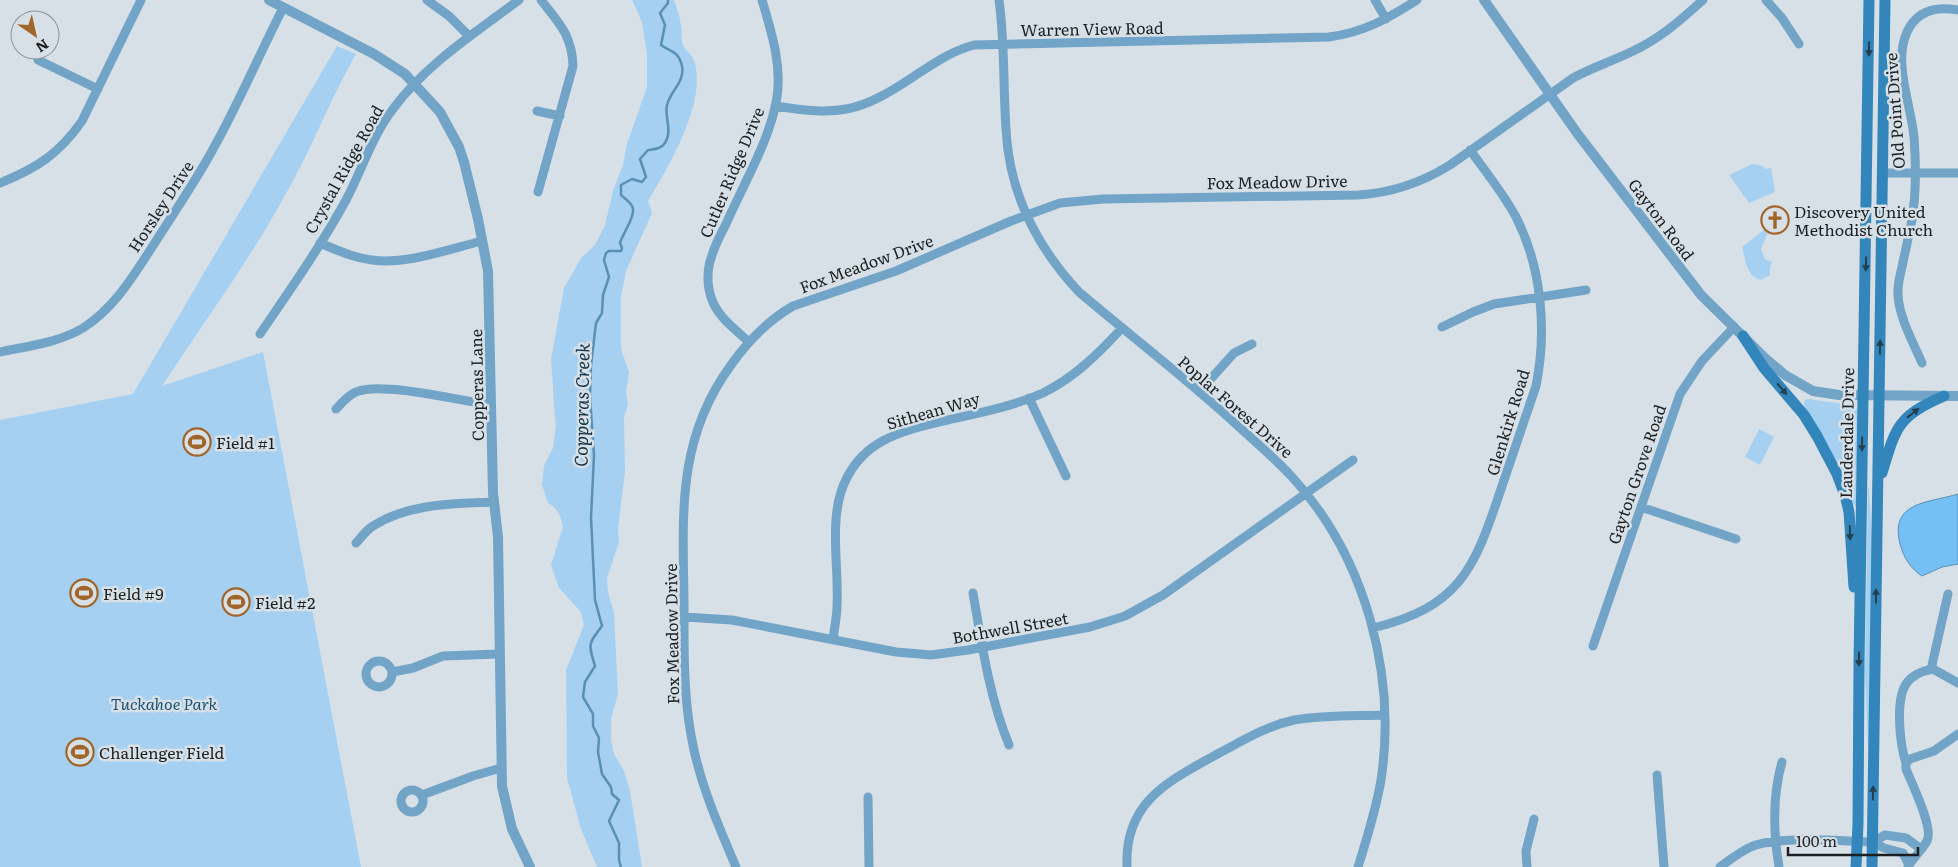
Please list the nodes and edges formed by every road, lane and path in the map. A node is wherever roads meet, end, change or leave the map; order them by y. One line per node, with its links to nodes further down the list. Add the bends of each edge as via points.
1 (141, 0): 23 (street)
2 (269, 0): 15 (street, Copperas Lane)
3 (427, 0): 18 (street)
4 (519, 0): 18 (street, Crystal Ridge Road)
5 (542, 0): 27 (street, via 564,30 573,50 573,66)
6 (762, 0): 25 (street, Cutler Ridge Drive, via 775,49 778,87)
7 (999, 0): 19 (street, Poplar Forest Drive)
8 (1375, 0): 17 (street)
9 (1418, 0): 17 (street, Warren View Road)
10 (1484, 0): 24 (street, Gayton Road)
11 (1703, 0): 24 (street, Fox Meadow Drive, via 1655,39 1588,70)
12 (1766, 0): 20 (street)
13 (1869, 0): 49 (main road, Lauderdale Drive, one-way to 49)
14 (1884, 0): 29 (main road, Lauderdale Drive)
15 (283, 8): 22 (street, Copperas Lane, via 374,54); 46 (street, Horsley Drive, via 214,149 123,291 95,319 72,334 52,342)
16 (1958, 10): 31 (street, Old Point Drive, via 1936,9 1921,14 1904,42 1902,64 1914,138)
17 (1386, 19): 19 (street, Warren View Road, via 1353,33 1316,39)
18 (469, 36): 22 (street, Crystal Ridge Road)
19 (1003, 44): 25 (street, Warren View Road, via 974,46 949,54 886,96 852,109 820,112); 34 (street, Poplar Forest Drive, via 1008,155)
20 (1799, 44)
21 (38, 60): 23 (street)
22 (414, 84): 35 (street, Copperas Lane, via 440,112 459,148); 36 (street, Crystal Ridge Road, via 387,116 348,197)
23 (98, 89): 32 (street, via 82,121 59,150 30,170)
24 (1549, 94): 28 (street, Fox Meadow Drive); 40 (street, Gayton Road, via 1701,295)
25 (775, 106): 44 (street, Cutler Ridge Drive, via 766,136 708,268 708,285 717,310)
26 (536, 111): 27 (street)
27 (560, 116): 33 (street)
28 (1470, 150): 34 (street, Fox Meadow Drive, via 1418,182 1371,194 1090,200 1060,203); 38 (street, Glenkirk Road, via 1508,203 1523,233 1534,266)
29 (1882, 173): 31 (street); 50 (main road, Lauderdale Drive, one-way to 29)
30 (1958, 173): 31 (street)
31 (1914, 174): 47 (street, Old Point Drive, via 1913,208 1898,295)
32 (0, 182)
33 (538, 192)
34 (1026, 215): 41 (street, Poplar Forest Drive, via 1036,237 1059,270 1079,292); 44 (street, Fox Meadow Drive, via 896,271 793,306)
35 (482, 241): 36 (street, via 406,259 380,261 359,258); 54 (street, Copperas Lane, via 488,281)
36 (320, 243): 42 (street, Crystal Ridge Road)
37 (1586, 290): 38 (street)
38 (1539, 297): 39 (street, via 1494,304); 67 (street, Glenkirk Road, via 1542,344 1536,386 1478,554 1463,577 1439,601 1412,616)
39 (1442, 327)
40 (1734, 327): 43 (street, Gayton Road); 61 (street, Gayton Grove Road, via 1702,361 1680,394)
41 (1122, 328): 48 (street, Poplar Forest Drive); 53 (street, Sithean Way, via 1076,373)
42 (260, 334)
43 (1743, 336): 49 (street, Gayton Road, via 1771,363 1803,386 1830,395); 68 (main road, one-way to 68, via 1811,427 1842,486 1850,518)
44 (749, 342): 66 (street, Fox Meadow Drive, via 710,396 690,452 685,486)
45 (1252, 344): 48 (street, via 1234,353)
46 (0, 352)
47 (1922, 363)
48 (1199, 392): 59 (street, Poplar Forest Drive, via 1262,446)
49 (1863, 396): 50 (street, Gayton Road); 68 (main road, Lauderdale Drive, one-way to 68)
50 (1880, 396): 51 (street, Gayton Road); 58 (main road, Lauderdale Drive)
51 (1944, 396): 52 (street, Gayton Road); 58 (main road, one-way to 51, via 1890,443 1902,422 1920,407)
52 (1958, 396)
53 (1029, 398): 57 (street); 69 (street, Sithean Way, via 905,430 869,450 854,466 838,504 837,607)
54 (491, 405): 55 (street, via 374,388 355,392); 60 (street, Copperas Lane)
55 (336, 409)
56 (1353, 460): 59 (street, Bothwell Street)
57 (1066, 476)
58 (1878, 486): 88 (main road, Lauderdale Drive, one-way to 58)
59 (1306, 493): 67 (street, Poplar Forest Drive, via 1347,560); 71 (street, Bothwell Street, via 1138,610 1090,628)
60 (494, 502): 63 (street, via 412,510 371,527); 72 (street, Copperas Lane, via 498,537)
61 (1640, 507): 62 (street); 70 (street, Gayton Grove Road)
62 (1736, 539)
63 (356, 543)
64 (972, 593): 71 (street)
65 (1948, 594): 73 (street)
66 (684, 617): 69 (street, Bothwell Street, via 732,620); 92 (street, Fox Meadow Drive, via 684,676 692,740 703,785)
67 (1373, 628): 76 (street, Poplar Forest Drive, via 1383,683)
68 (1859, 632): 87 (main road, Lauderdale Drive, one-way to 87)
69 (832, 640): 71 (street, Bothwell Street, via 908,654 943,654)
70 (1593, 646)
71 (982, 648): 78 (street, via 992,698)
72 (500, 654): 74 (street, via 443,656); 81 (street, Copperas Lane)
73 (1932, 669): 75 (street); 80 (street, via 1912,677 1903,690 1901,744)
74 (392, 672)
75 (1958, 682)
76 (1384, 715): 94 (street, via 1312,717 1280,724 1254,734 1174,778 1150,797 1136,820 1130,837); 95 (street, Poplar Forest Drive, via 1381,780)
77 (1958, 734): 80 (street, via 1934,751)
78 (1009, 745)
79 (1782, 762): 86 (street, via 1774,805)
80 (1906, 763): 89 (street, via 1928,830 1927,841)
81 (501, 768): 83 (street); 91 (street, Copperas Lane, via 512,829)
82 (1658, 775): 97 (street)
83 (422, 795)
84 (868, 797): 93 (street)
85 (1534, 819): 96 (street, via 1527,844)
86 (1776, 842): 87 (street); 98 (street, via 1748,848); 99 (street)
87 (1857, 842): 88 (street); 100 (main road, Lauderdale Drive)
88 (1873, 842): 89 (street, via 1884,835 1906,838); 90 (street, via 1902,853); 101 (main road, Lauderdale Drive)
89 (1921, 849): 90 (street)
90 (1909, 866)
91 (530, 867)
92 (736, 867)
93 (869, 867)
94 (1127, 867)
95 (1358, 867)
96 (1526, 867)
97 (1664, 867)
98 (1720, 867)
99 (1779, 867)
100 (1856, 867)
101 (1872, 867)

